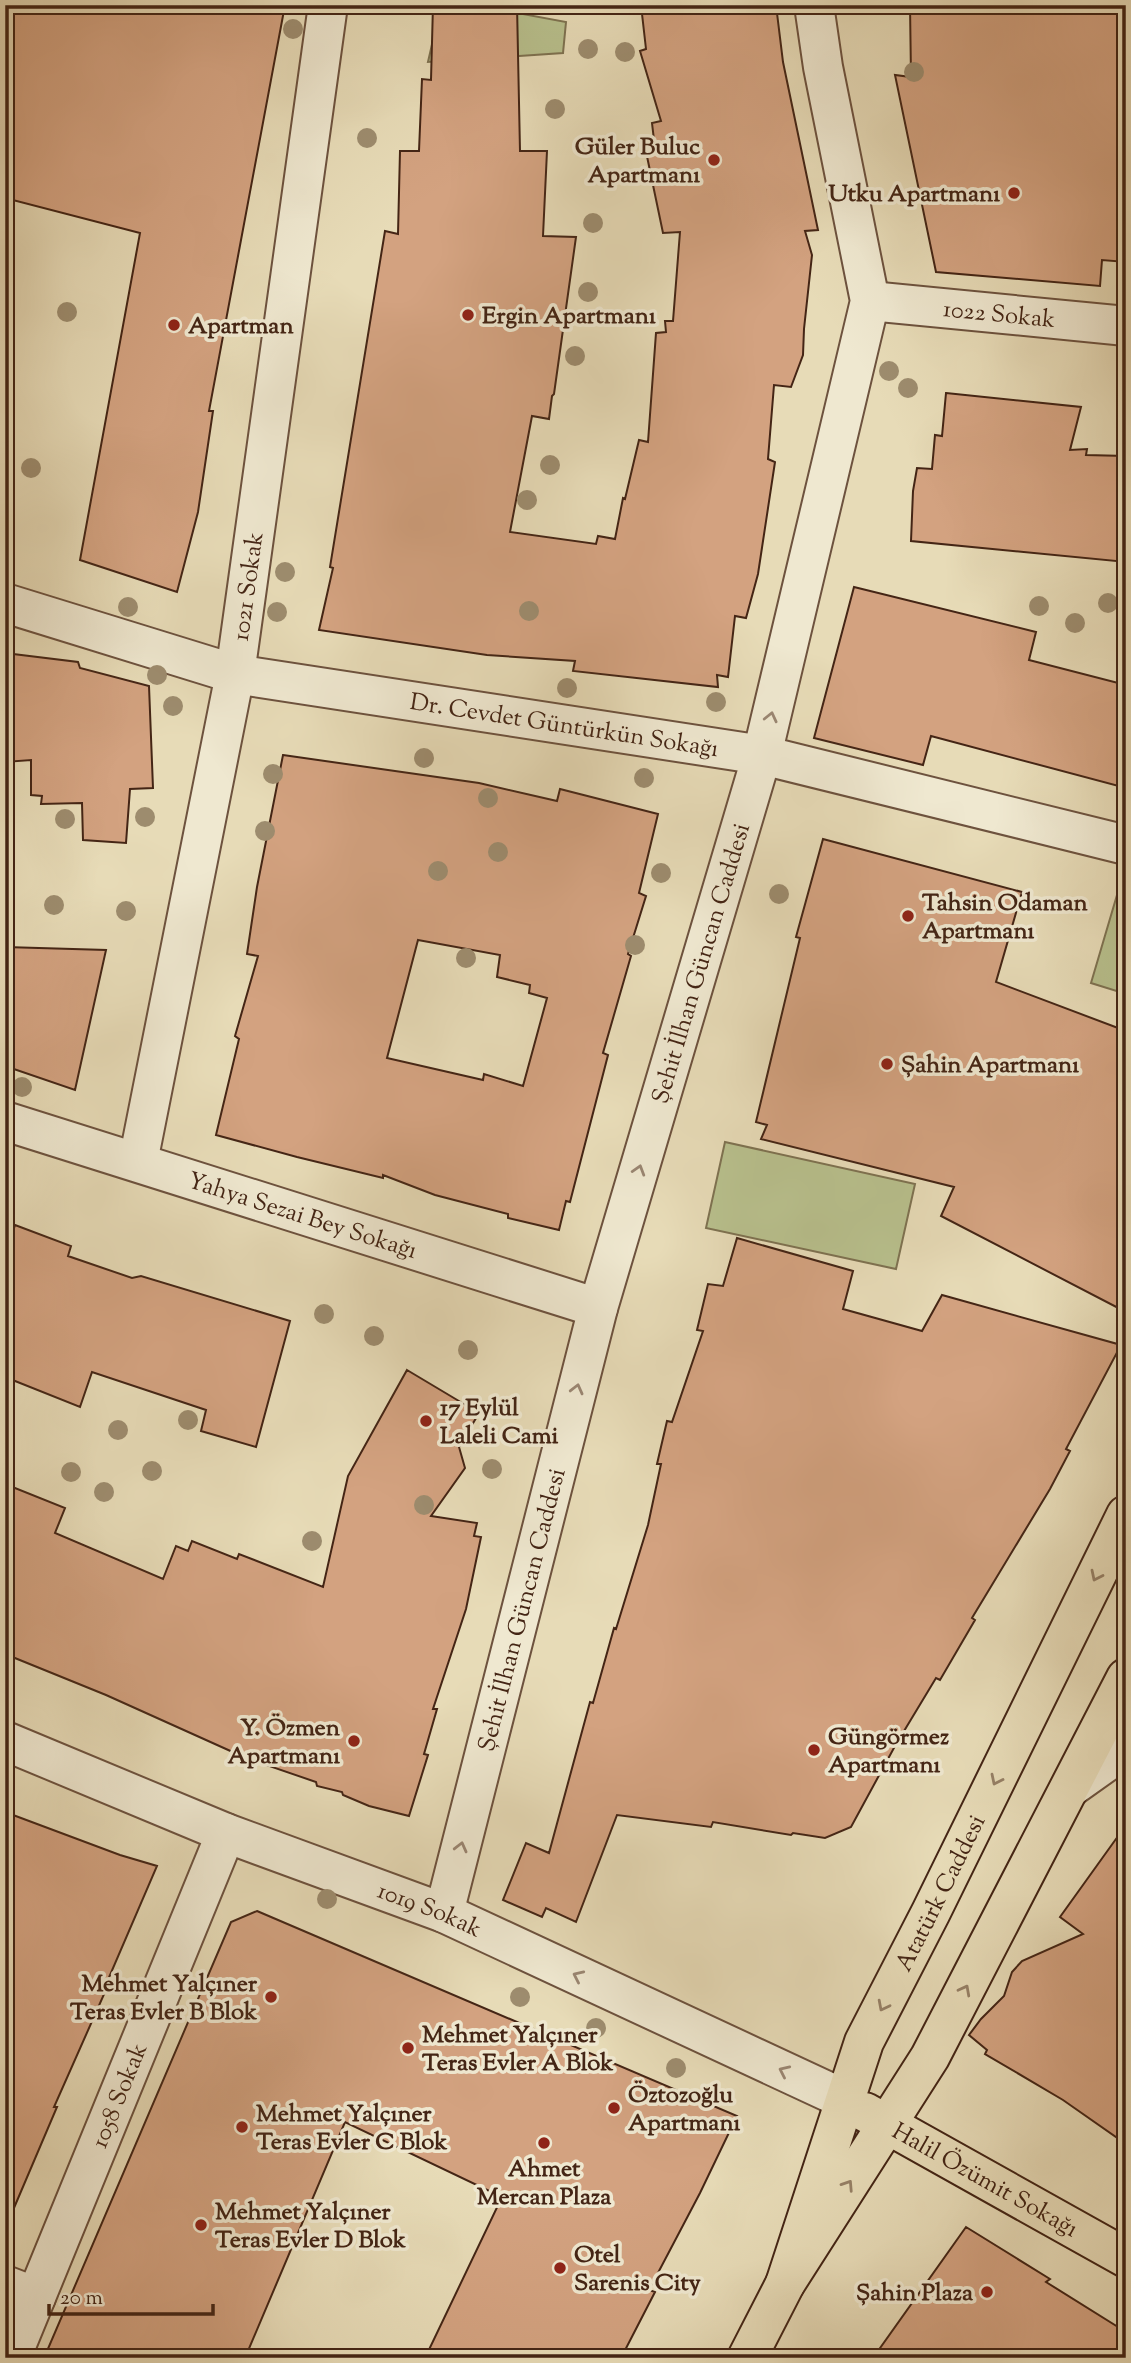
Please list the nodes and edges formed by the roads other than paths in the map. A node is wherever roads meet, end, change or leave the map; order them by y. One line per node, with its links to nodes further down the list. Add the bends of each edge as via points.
1 (328, 5): 6 (street, 1021 Sokak)
2 (814, 5): 3 (street, Şehit İlhan Güncan Caddesi)
3 (870, 301): 4 (street, 1022 Sokak); 7 (street, Şehit İlhan Güncan Caddesi, one-way to 3)
4 (1126, 326)
5 (5, 603): 6 (street, Dr. Cevdet Güntürkün Sokağı)
6 (235, 674): 7 (street, Dr. Cevdet Güntürkün Sokağı); 10 (street, 1021 Sokak)
7 (762, 755): 8 (street, Dr. Cevdet Güntürkün Sokağı); 11 (street, Şehit İlhan Güncan Caddesi, one-way to 7)
8 (1126, 845)
9 (5, 1121): 10 (street, Yahya Sezai Bey Sokağı)
10 (138, 1162): 11 (street, Yahya Sezai Bey Sokağı)
11 (598, 1308): 18 (street, Şehit İlhan Güncan Caddesi, one-way to 11)
12 (1126, 1515): 19 (main road, Atatürk Caddesi, one-way to 19, via 864,2042)
13 (1126, 1678): 16 (main road, Atatürk Caddesi)
14 (5, 1741): 17 (street, 1019 Sokak)
15 (1126, 1748): 16 (street)
16 (1071, 1787): 20 (main road, Atatürk Caddesi, one-way to 16, via 930,2057)
17 (226, 1833): 18 (street, 1019 Sokak); 23 (street, 1058 Sokak)
18 (444, 1913): 19 (street, 1019 Sokak, one-way to 18)
19 (846, 2100): 20 (main road, Halil Özümit Sokağı); 22 (main road, Atatürk Caddesi)
20 (887, 2124): 21 (main road, Halil Özümit Sokağı); 22 (main road, Atatürk Caddesi, one-way to 20)
21 (1126, 2258)
22 (785, 2284): 25 (main road, Atatürk Caddesi)
23 (20, 2291): 24 (street, 1058 Sokak)
24 (11, 2358)
25 (747, 2358)

